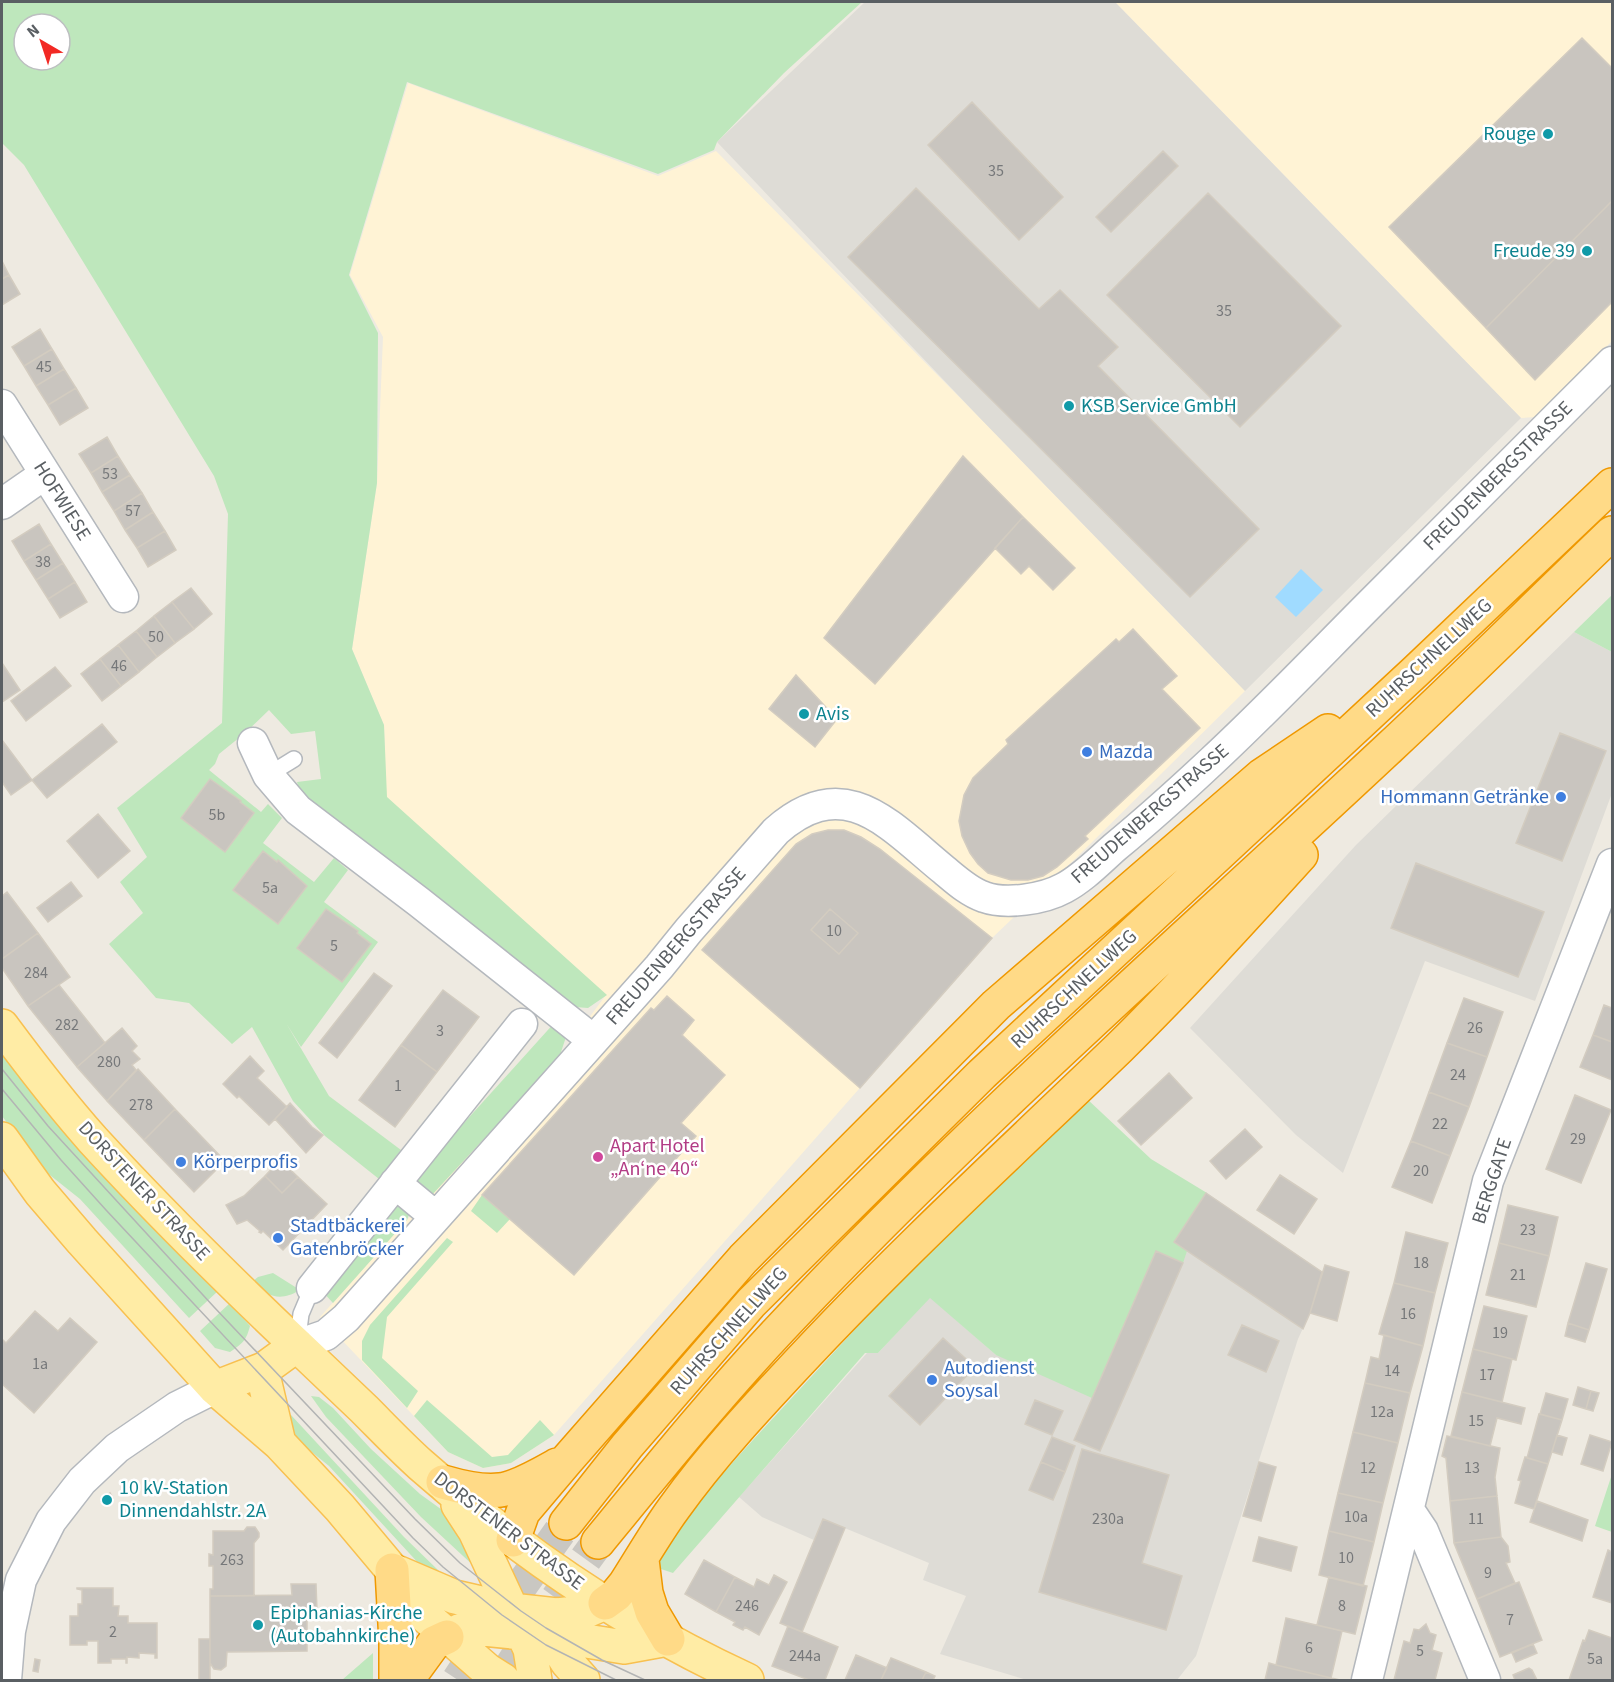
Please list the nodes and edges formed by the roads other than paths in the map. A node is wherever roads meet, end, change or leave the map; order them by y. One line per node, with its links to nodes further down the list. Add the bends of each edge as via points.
1 (1612, 362): 16 (street, FREUDENBERGSTRASSE, via 1248,727 1169,802 1063,889 1032,899 985,897 966,888 880,818 860,807 819,804 790,818 776,831)
2 (2, 405): 3 (street, HOFWIESE)
3 (45, 474): 5 (street); 7 (street, HOFWIESE)
4 (1612, 485): 8 (highway, RUHRSCHNELLWEG)
5 (2, 504)
6 (1612, 533): 9 (highway, RUHRSCHNELLWEG)
7 (123, 597)
8 (1416, 671): 25 (highway, via 1261,776 996,1005 743,1259); 28 (highway, RUHRSCHNELLWEG, via 982,1074 751,1303)
9 (1468, 672): 30 (highway, RUHRSCHNELLWEG, via 918,1186 779,1330); 31 (highway, via 1138,1028 926,1231 825,1334 706,1466 672,1510)
10 (253, 743): 12 (street, FREUDENBERGSTRASSE)
11 (294, 759): 12 (lane)
12 (268, 775): 16 (street, FREUDENBERGSTRASSE, via 298,810)
13 (1612, 864): 27 (street, BERGGATE, via 1488,1181)
14 (522, 1024): 18 (street)
15 (2, 1026): 21 (main road, DORSTENER STRASSE, via 92,1138)
16 (593, 1040): 19 (street, FREUDENBERGSTRASSE)
17 (2, 1139): 23 (main road, via 47,1200)
18 (395, 1183): 19 (street); 20 (street)
19 (436, 1217): 21 (street, FREUDENBERGSTRASSE, via 346,1318 326,1335)
20 (312, 1288): 21 (lane, via 301,1314)
21 (297, 1346): 22 (main road); 26 (main road, DORSTENER STRASSE)
22 (264, 1369): 23 (main road); 24 (main road)
23 (215, 1388): 24 (main road); 37 (street, via 177,1407 117,1448 82,1481 51,1521 21,1580 10,1631)
24 (279, 1443): 32 (main road)
25 (567, 1460): 26 (highway, via 501,1490); 29 (highway, via 523,1512)
26 (443, 1482): 29 (main road, DORSTENER STRASSE); 34 (main road)
27 (1409, 1510): 44 (street, BERGGATE); 45 (street, via 1423,1531)
28 (566, 1523)
29 (513, 1540): 33 (main road, DORSTENER STRASSE); 34 (main road, via 511,1552 527,1598)
30 (598, 1542)
31 (642, 1560): 33 (highway, via 616,1595); 36 (highway, via 652,1612)
32 (392, 1570): 34 (main road); 35 (main road, via 423,1614); 38 (highway)
33 (605, 1603): 34 (main road, via 584,1612); 36 (main road, DORSTENER STRASSE)
34 (530, 1623): 35 (main road, via 473,1628); 36 (main road, via 624,1647); 41 (main road); 42 (main road)
35 (447, 1637): 39 (highway, via 435,1643); 40 (main road)
36 (668, 1639): 43 (main road, DORSTENER STRASSE)
37 (6, 1680)
38 (396, 1680)
39 (407, 1680)
40 (503, 1680)
41 (535, 1680)
42 (583, 1680)
43 (747, 1680)
44 (1367, 1680)
45 (1485, 1680)

